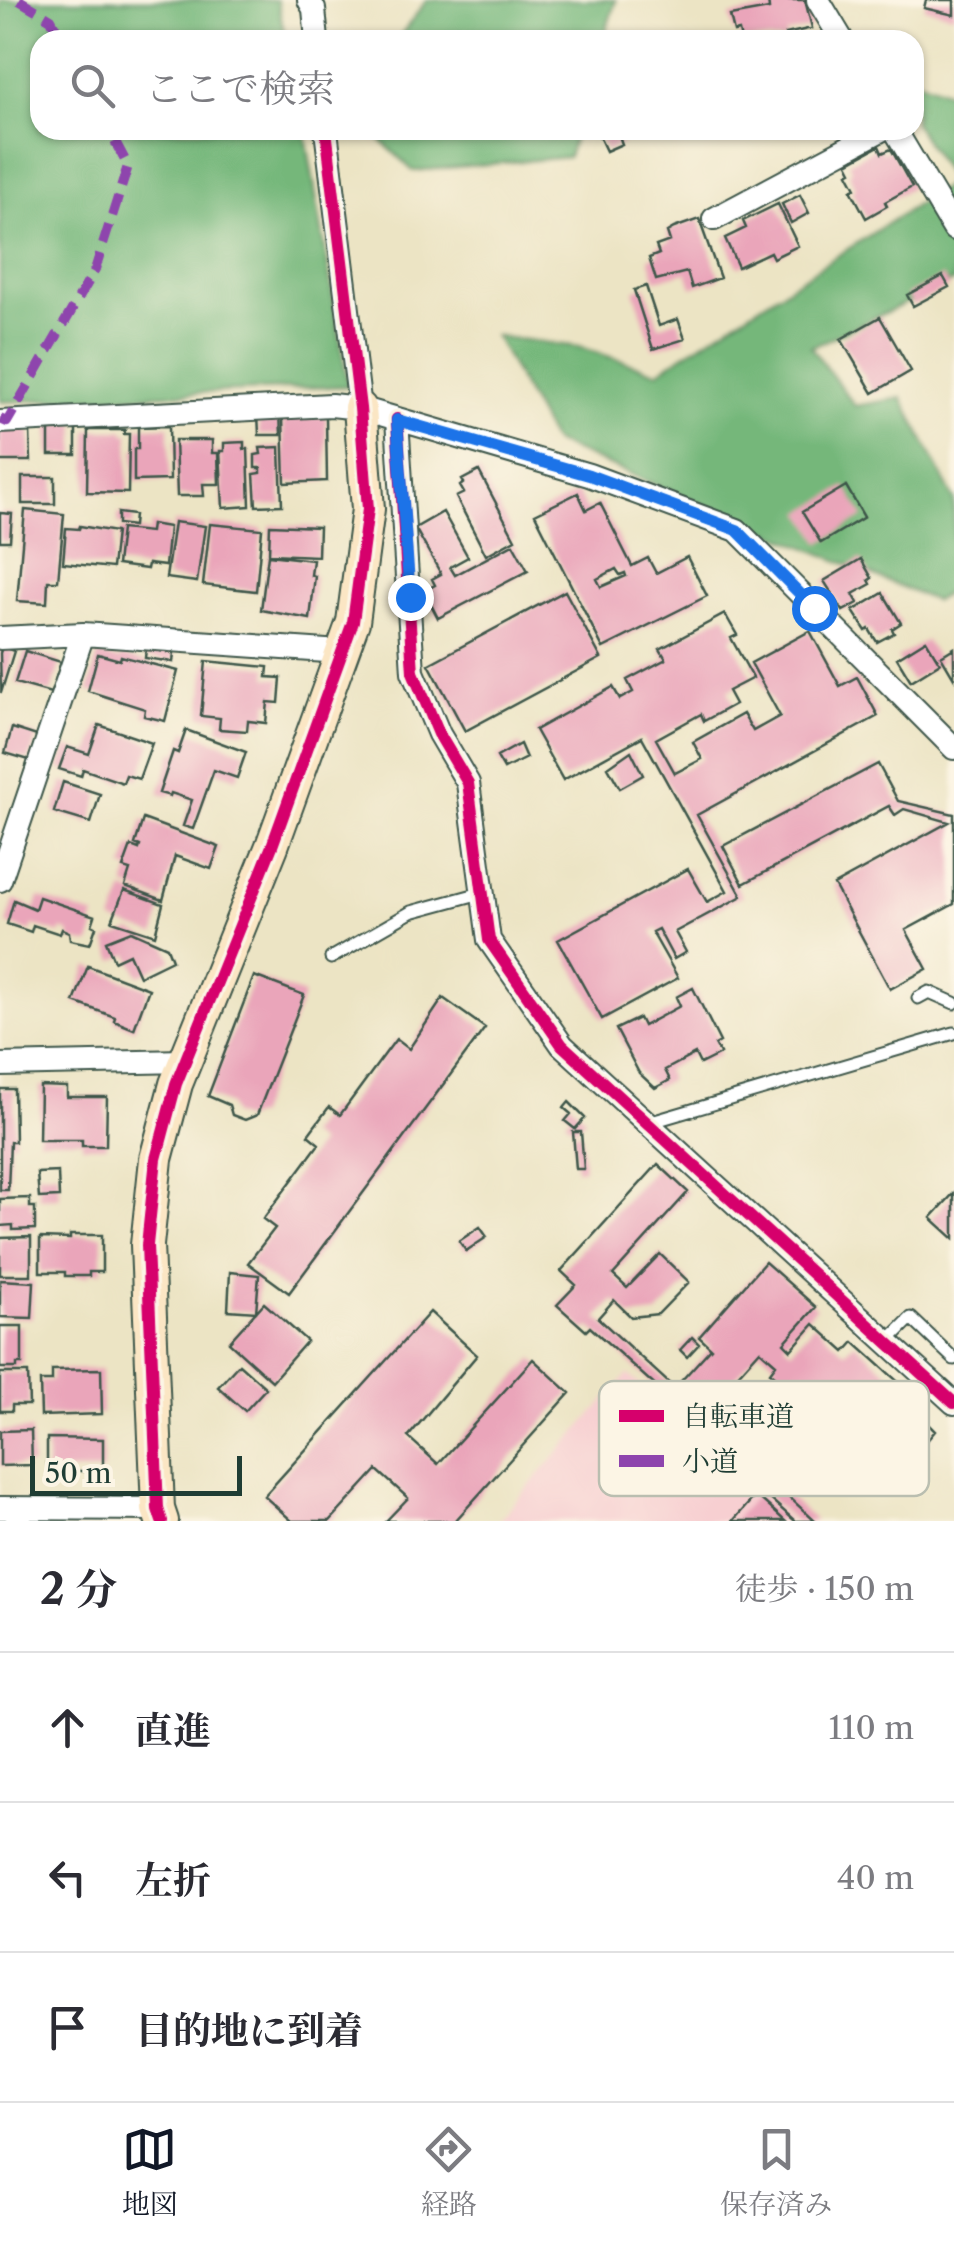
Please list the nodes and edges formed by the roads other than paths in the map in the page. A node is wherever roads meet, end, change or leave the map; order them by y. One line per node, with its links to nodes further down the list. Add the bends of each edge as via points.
1 (309, 0): 3 (street)
2 (818, 0): 4 (street)
3 (316, 30)
4 (836, 30)
5 (327, 140): 10 (street)
6 (861, 140): 8 (street)
7 (901, 140): 9 (street)
8 (714, 219)
9 (954, 229)
10 (360, 408): 11 (street); 12 (street); 15 (street, via 368,509 353,622)
11 (397, 420): 16 (street, via 589,475 737,530); 18 (street, via 413,672 468,783)
12 (0, 422)
13 (83, 634): 14 (street); 15 (street); 17 (street)
14 (0, 638)
15 (341, 652): 23 (street)
16 (954, 748)
17 (0, 880)
18 (481, 893): 19 (lane, via 411,912); 25 (street, via 489,940 562,1044)
19 (330, 958)
20 (918, 998): 21 (lane, via 929,992)
21 (954, 1003)
22 (954, 1032): 25 (lane)
23 (185, 1061): 24 (street); 30 (street, via 156,1159 147,1245)
24 (0, 1065)
25 (648, 1123): 26 (street)
26 (887, 1342): 27 (lane, via 911,1318); 28 (street)
27 (954, 1359)
28 (954, 1403)
29 (0, 1508): 30 (street)
30 (161, 1517)

